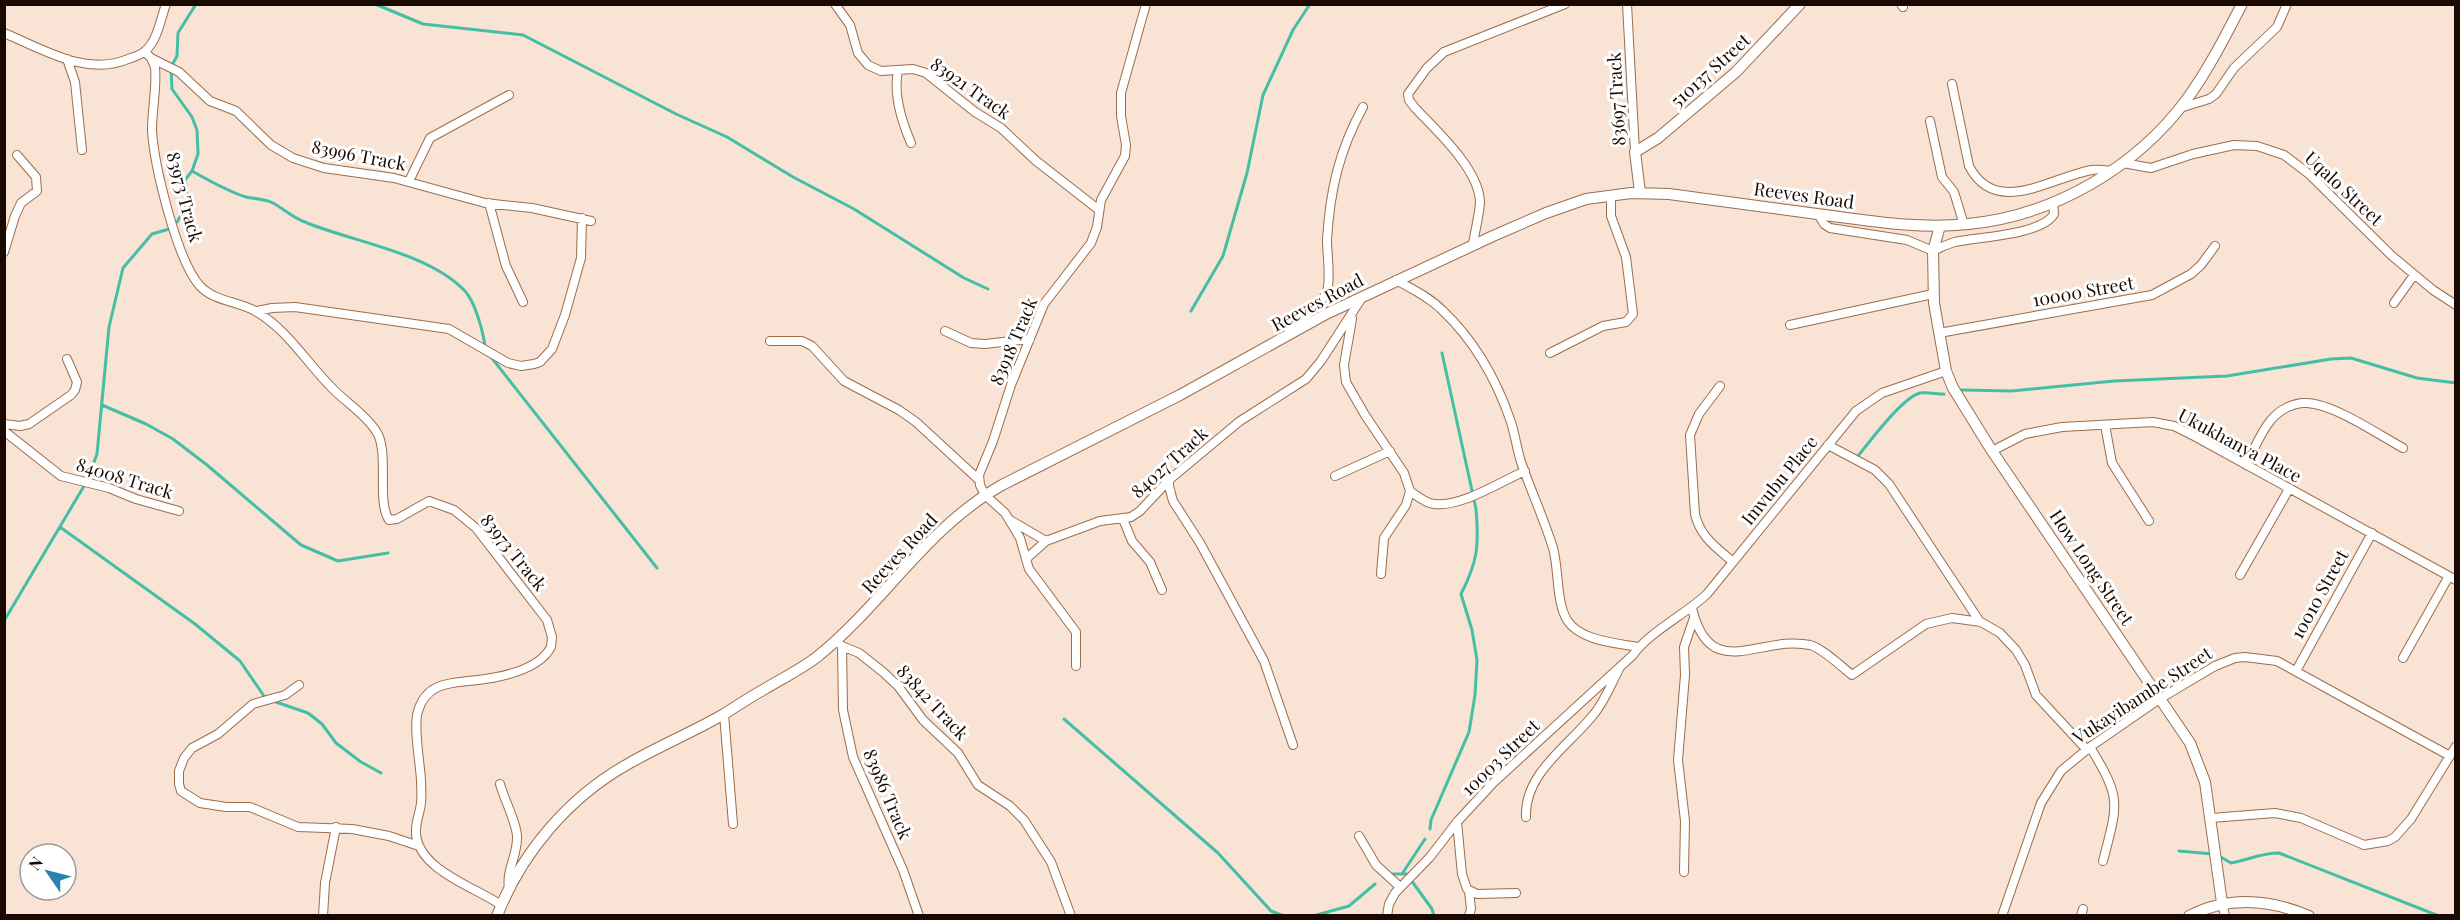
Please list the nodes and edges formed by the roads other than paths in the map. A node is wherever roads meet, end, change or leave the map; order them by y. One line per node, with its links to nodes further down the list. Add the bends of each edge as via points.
1 (166, 4): 10 (street)
2 (835, 4): 12 (street, 83921 Track, via 850,25 864,61 881,71)
3 (1146, 4): 29 (street, 83918 Track, via 1121,93 1126,152 1103,194)
4 (1565, 4): 33 (street, via 1444,52 1408,94 1415,108 1457,153 1476,185 1480,201)
5 (1627, 4): 20 (street, 83697 Track)
6 (1800, 4): 20 (street, 510137 Street, via 1736,72 1658,138)
7 (2242, 4): 16 (street, Reeves Road)
8 (2287, 4): 16 (street, via 2277,27 2235,68 2216,94)
9 (4, 33): 11 (street)
10 (148, 55): 11 (street, via 106,65); 24 (street, 83996 Track, via 179,72 210,100 236,111 286,155 324,168); 44 (street, 83973 Track, via 156,74 152,125 155,150 166,206 182,253 202,288)
11 (67, 59): 19 (street, via 75,82)
12 (898, 71): 18 (street, via 901,111); 29 (street, 83921 Track, via 913,69 927,74 1001,128)
13 (1952, 84): 23 (street, via 1969,166 1986,187 2008,192 2032,189 2090,170)
14 (508, 95): 24 (street, via 430,138)
15 (1363, 107): 49 (street, via 1334,175 1327,291)
16 (2180, 108): 22 (street, Reeves Road)
17 (1930, 121): 31 (street, via 1942,177 1954,192)
18 (911, 143)
19 (82, 150)
20 (1635, 152): 25 (street, 83697 Track)
21 (17, 155): 36 (street, via 36,177 37,191 21,203)
22 (2123, 163): 23 (street, Reeves Road); 37 (street, Uqalo Street, via 2151,168 2217,147 2266,148 2284,155 2308,174)
23 (2111, 171): 27 (street, Reeves Road)
24 (409, 182): 28 (street, 83996 Track)
25 (1640, 192): 26 (street, Reeves Road); 30 (street, Reeves Road)
26 (1611, 195): 33 (street, Reeves Road, via 1546,213); 52 (street, via 1611,216 1626,257 1632,318 1604,326)
27 (2053, 202): 31 (street, Reeves Road); 35 (street, via 2054,214 2044,224 2001,237 1952,243)
28 (489, 203): 41 (street, via 506,266); 44 (street, 83996 Track, via 586,220 581,258 565,315 552,349 540,362 521,366 508,363 449,329 295,307)
29 (1099, 210): 50 (street, 83918 Track, via 1092,243 1048,298)
30 (1818, 214): 32 (street, Reeves Road); 35 (street, via 1830,228 1906,240)
31 (1964, 225): 32 (street, Reeves Road)
32 (1941, 226): 35 (street, How Long Street)
33 (1473, 244): 38 (street, Reeves Road)
34 (2215, 246): 48 (street, 10000 Street, via 2191,274 2152,295)
35 (1933, 251): 39 (street, How Long Street)
36 (4, 252)
37 (2414, 275): 42 (street); 43 (street, Uqalo Street)
38 (1396, 280): 40 (street, Reeves Road); 64 (street, via 1443,310 1475,347 1496,385)
39 (1933, 294): 46 (street); 48 (street, How Long Street)
40 (1363, 295): 45 (street, 84027 Track); 49 (street, Reeves Road)
41 (523, 302)
42 (2394, 303)
43 (2456, 305)
44 (256, 311): 107 (street, 83973 Track, via 377,432 382,446 388,519 396,520 429,501 456,511 476,528 551,628 550,650 529,666 493,677 440,685 419,708 416,727 422,791 416,826)
45 (1354, 313): 61 (street, via 1344,373 1353,395); 67 (street, 84027 Track, via 1306,379 1240,421)
46 (1790, 325)
47 (945, 331): 50 (street, via 971,343)
48 (1939, 333): 54 (street, How Long Street)
49 (1285, 337): 70 (street, Reeves Road)
50 (1030, 339): 66 (street, 83918 Track)
51 (770, 341): 66 (street, via 812,346 844,381 916,422)
52 (1550, 353)
53 (67, 359): 56 (street, via 77,382 73,393 29,424)
54 (1946, 371): 59 (street, Imvubu Place, via 1867,402); 62 (street, How Long Street, via 1956,395)
55 (1720, 386): 78 (street, via 1699,414 1690,435 1695,514 1706,538)
56 (4, 424)
57 (2104, 425): 62 (street, Ukukhanya Place, via 2036,431); 63 (street, Ukukhanya Place, via 2167,424); 74 (street, via 2112,463)
58 (4, 431): 71 (street, 84008 Track, via 61,476)
59 (1828, 445): 78 (street, Imvubu Place); 85 (street, via 1875,470 1889,484)
60 (2403, 448): 63 (street, via 2333,411 2300,403 2270,420)
61 (1390, 451): 65 (street); 69 (street)
62 (1992, 451): 94 (street, How Long Street)
63 (2246, 465): 68 (street, Ukukhanya Place)
64 (1525, 471): 69 (street, via 1473,497 1441,504 1428,503); 88 (street, via 1556,559 1561,600 1568,620 1587,635)
65 (1335, 477)
66 (979, 480): 70 (street)
67 (1169, 480): 72 (street, 84027 Track, via 1140,511); 96 (street, via 1173,501 1264,661)
68 (2289, 489): 75 (street, Ukukhanya Place); 80 (street)
69 (1410, 491): 79 (street, via 1406,505 1384,538)
70 (985, 495): 73 (street); 87 (street, Reeves Road, via 940,532)
71 (179, 511)
72 (1123, 519): 76 (street, 84027 Track, via 1100,521); 82 (street)
73 (1010, 520): 76 (street); 77 (street, via 1023,543)
74 (2149, 521)
75 (2372, 533): 81 (street, Ukukhanya Place); 92 (street, 10010 Street)
76 (1046, 541): 77 (street, 84027 Track)
77 (1026, 559): 91 (street, via 1029,569 1076,632)
78 (1733, 562): 83 (street, Imvubu Place)
79 (1381, 574)
80 (2240, 575)
81 (2452, 578): 89 (street)
82 (1162, 590)
83 (1692, 608): 84 (street); 86 (street, Imvubu Place)
84 (1694, 618): 85 (street, via 1702,635 1723,651 1810,645 1852,675 1926,624 1952,618); 109 (street, via 1684,647 1678,760 1685,821)
85 (1981, 622): 98 (street, via 2000,633 2016,650 2036,695)
86 (1654, 636): 88 (street, 10003 Street)
87 (839, 644): 95 (street, Reeves Road); 118 (street, 83986 Track, via 843,710 852,756); 119 (street, 83842 Track, via 859,653 898,686 924,720 958,753 978,786 1024,820 1051,862)
88 (1638, 647): 90 (street, 10003 Street)
89 (2403, 658)
90 (1622, 664): 101 (street, via 1594,714 1536,780 1526,799); 103 (street, 10003 Street, via 1501,775)
91 (1076, 666)
92 (2296, 671): 94 (street, Vukayibambe Street, via 2277,661 2235,658); 99 (street, Vukayibambe Street)
93 (299, 685): 105 (street, via 253,704 218,734 192,748 181,765 179,784 187,796 200,803 250,807 298,827)
94 (2161, 698): 98 (street, Vukayibambe Street); 102 (street, How Long Street, via 2196,752)
95 (724, 714): 104 (street); 111 (street, Reeves Road, via 626,764 590,789 550,828)
96 (1293, 745)
97 (2456, 746): 99 (street)
98 (2089, 748): 108 (street, via 2111,784 2115,802); 123 (street, Vukayibambe Street, via 2061,771 2045,795)
99 (2450, 756): 102 (street, via 2411,819 2388,842 2364,846 2301,818 2275,813)
100 (500, 784): 111 (street, via 518,837 507,877)
101 (1526, 818)
102 (2211, 818): 114 (street, How Long Street)
103 (1457, 822): 110 (street, 10003 Street); 112 (street, via 1462,874)
104 (733, 824)
105 (336, 827): 107 (street, via 389,836); 117 (street, via 325,883)
106 (1359, 836): 110 (street, via 1376,866)
107 (418, 846): 116 (street, via 429,861)
108 (2103, 861)
109 (1683, 872)
110 (1401, 887): 115 (street, 10003 Street)
111 (509, 889): 116 (street, Reeves Road)
112 (1469, 891): 113 (street); 122 (street)
113 (1516, 893)
114 (2222, 903): 124 (street); 125 (street); 126 (street, via 2278,904)
115 (1389, 904): 120 (street, 10003 Street); 121 (street)
116 (499, 910)
117 (324, 915)
118 (919, 915)
119 (1071, 915)
120 (1387, 915)
121 (1396, 915)
122 (1469, 915)
123 (2002, 915)
124 (2189, 915)
125 (2225, 915)
126 (2309, 915)

